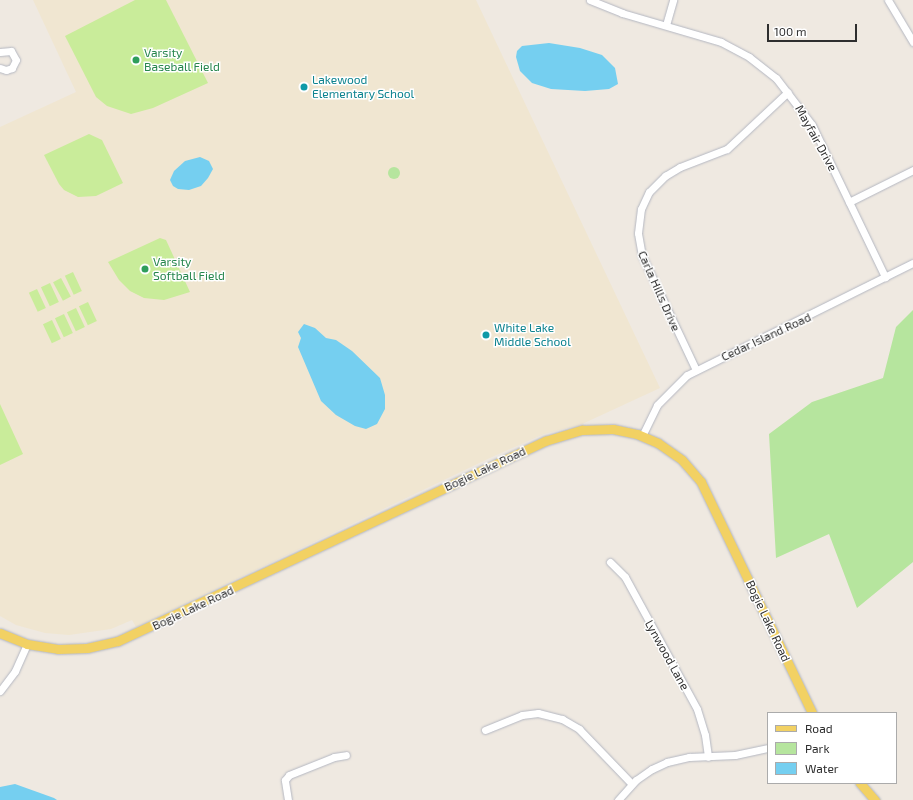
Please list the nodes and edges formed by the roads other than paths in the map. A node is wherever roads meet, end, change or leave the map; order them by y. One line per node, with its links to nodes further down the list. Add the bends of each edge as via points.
1 (590, 0): 4 (street, Mayfair Drive, via 622,13)
2 (673, 0): 4 (street)
3 (888, 0): 5 (street)
4 (666, 25): 8 (street, Mayfair Drive, via 703,35 735,49 768,71)
5 (913, 42)
6 (0, 52): 7 (street, via 12,51 16,60 12,68)
7 (0, 68)
8 (788, 92): 10 (street, Mayfair Drive, via 812,125); 13 (street, Carla Hills Drive, via 727,149 712,157 683,166 666,176 649,192 641,208 638,233 642,256)
9 (913, 170): 10 (street)
10 (849, 202): 12 (street, Mayfair Drive)
11 (913, 264): 12 (street, Cedar Island Road)
12 (885, 277): 13 (street, Cedar Island Road, via 802,321)
13 (696, 370): 14 (street, Cedar Island Road, via 680,380 661,399)
14 (642, 436): 17 (main road, Bogie Lake Road, via 619,430 596,429 571,432 545,441 118,642 75,649); 19 (main road, Bogie Lake Road, via 678,457 704,487)
15 (610, 562): 23 (street, Lynwood Lane, via 625,577 697,709)
16 (0, 633): 17 (main road, Bogie Lake Road)
17 (27, 644): 18 (street, via 15,671)
18 (0, 691)
19 (812, 712)
20 (485, 730): 24 (street, via 522,715 538,713 562,719 579,729)
21 (767, 748): 23 (street)
22 (346, 755): 26 (street, via 289,774 285,780)
23 (708, 757): 24 (street, via 689,757 668,762 652,768)
24 (632, 784): 27 (street)
25 (861, 784): 28 (main road)
26 (288, 800)
27 (618, 800)
28 (875, 800)

